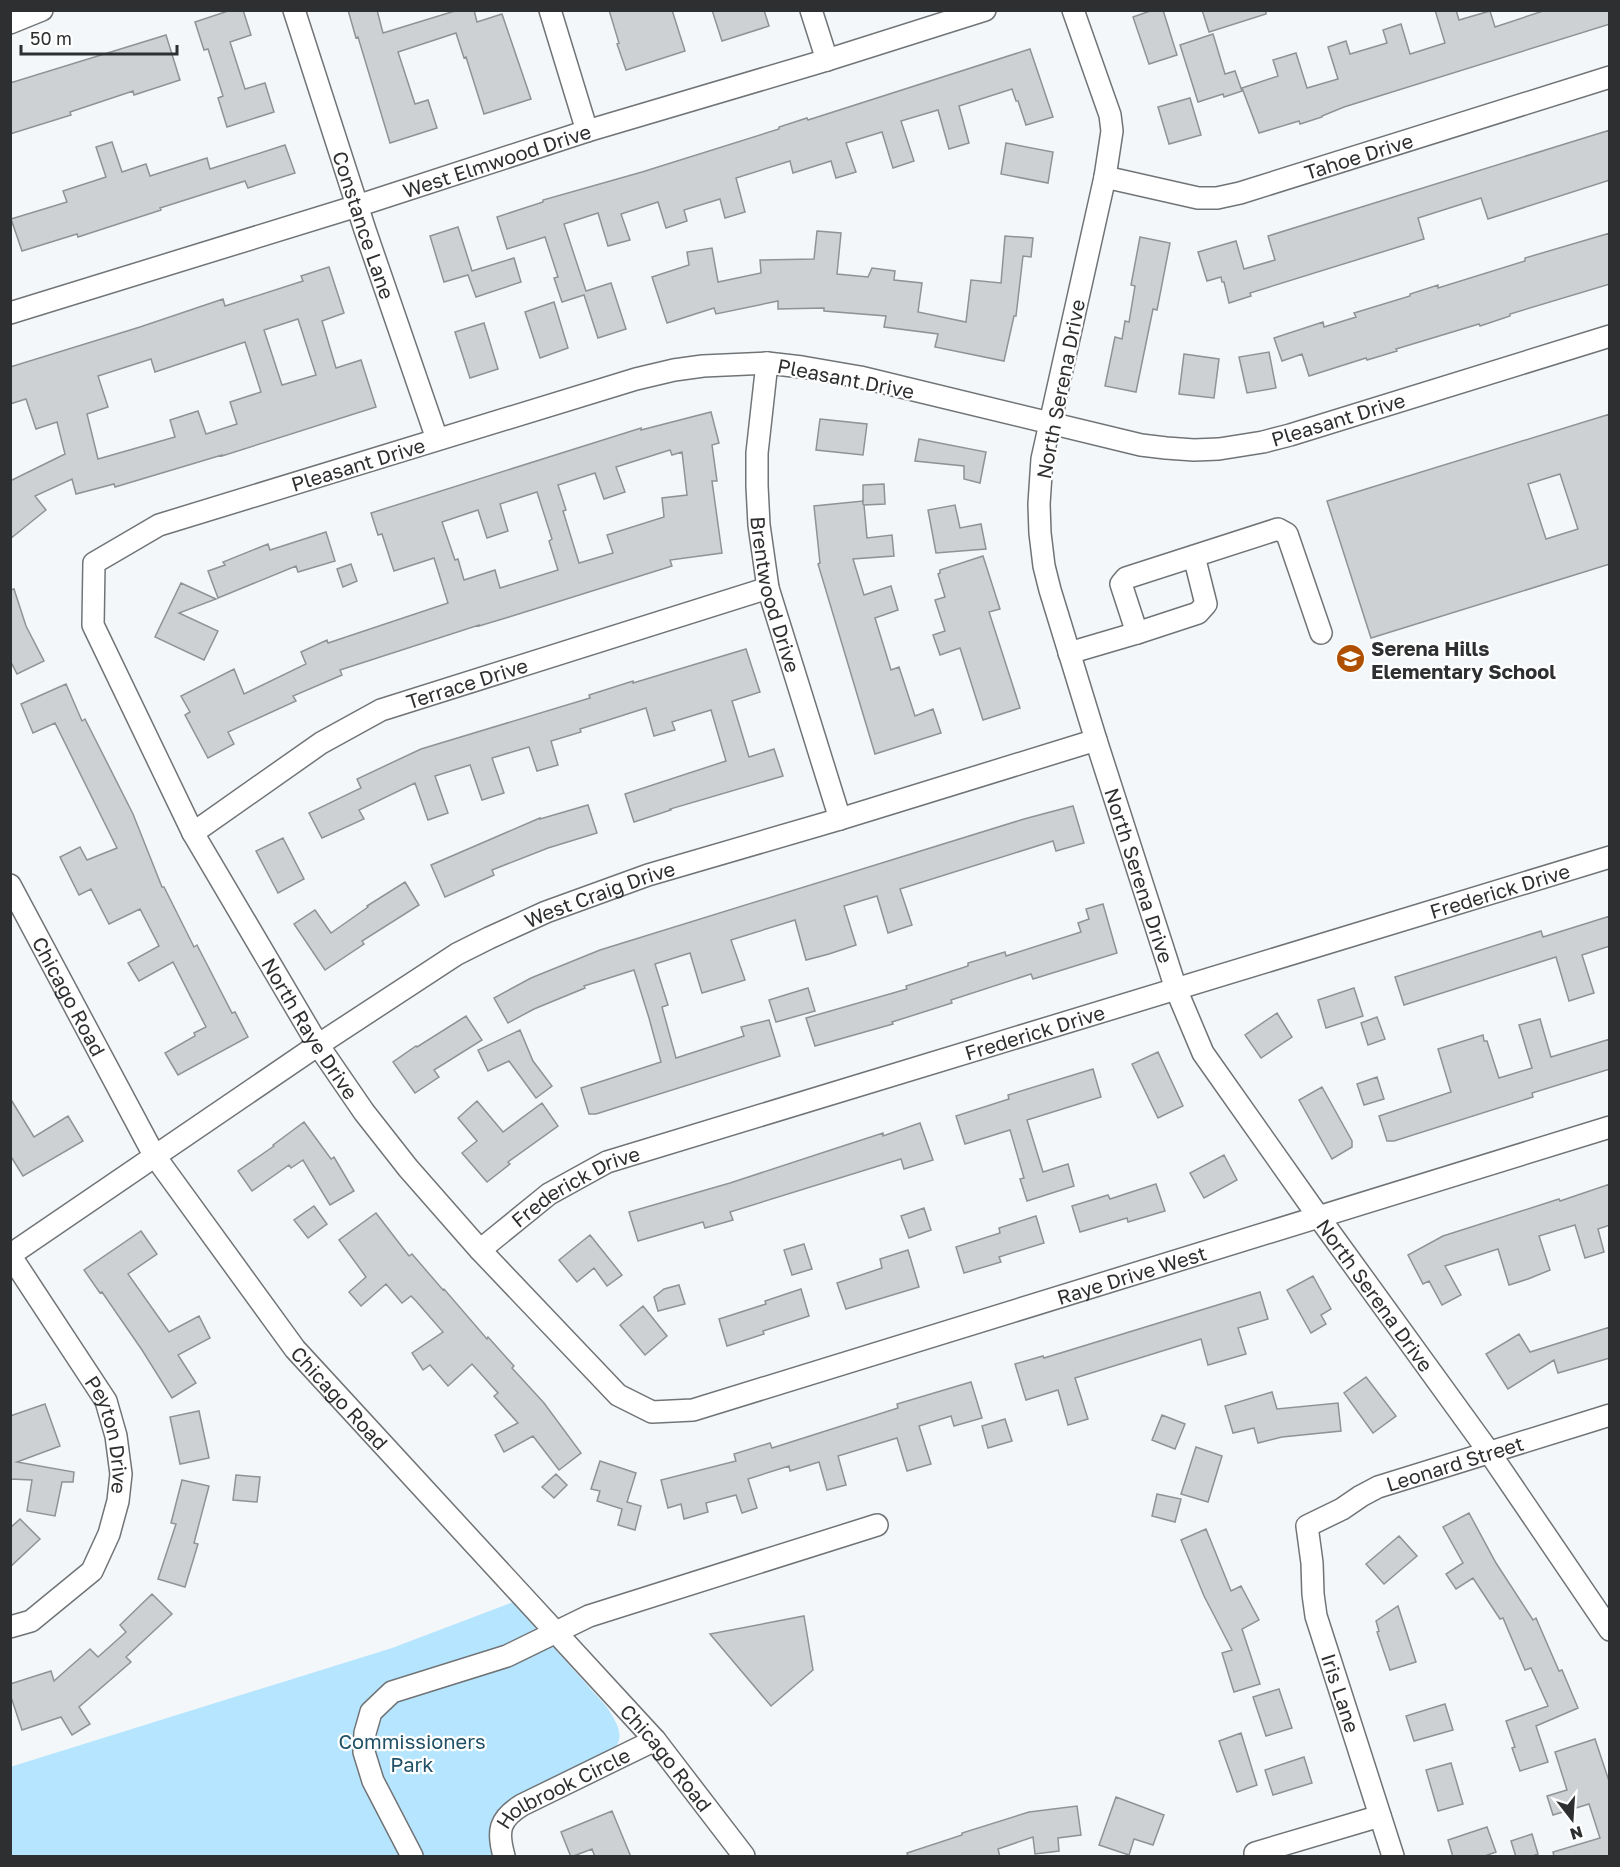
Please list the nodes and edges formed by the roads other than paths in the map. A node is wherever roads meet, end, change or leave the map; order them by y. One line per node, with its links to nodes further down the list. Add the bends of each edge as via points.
1 (42, 10): 7 (street)
2 (294, 10): 12 (street, Constance Lane)
3 (550, 10): 10 (street)
4 (811, 10): 8 (street)
5 (985, 10): 8 (street, West Elmwood Drive)
6 (1074, 10): 11 (street, North Serena Drive, via 1110,114 1112,131)
7 (10, 23)
8 (827, 60): 10 (street, West Elmwood Drive)
9 (1610, 76): 11 (street, Tahoe Drive, via 1217,198 1198,198)
10 (587, 131): 12 (street, West Elmwood Drive)
11 (1105, 177): 16 (street, North Serena Drive)
12 (357, 206): 13 (street, West Elmwood Drive); 17 (street, Constance Lane)
13 (10, 313)
14 (1610, 336): 16 (street, Pleasant Drive, via 1290,435 1240,446 1194,450 1141,445)
15 (767, 363): 16 (street, Pleasant Drive, via 860,377); 17 (street, Pleasant Drive, via 674,370); 20 (street, Brentwood Drive, via 757,486)
16 (1049, 422): 23 (street, North Serena Drive, via 1042,459 1040,533 1044,566)
17 (438, 439): 19 (street, Pleasant Drive, via 159,525)
18 (1194, 556): 21 (street, via 1206,604 1197,613); 21 (street, via 1126,578 1122,584); 22 (street, via 1278,529 1287,534)
19 (94, 563): 26 (street, North Raye Drive, via 93,625)
20 (768, 588): 25 (street, Brentwood Drive); 26 (street, Terrace Drive, via 381,710 321,743)
21 (1137, 633): 23 (street)
22 (1321, 633)
23 (1069, 653): 24 (street, North Serena Drive)
24 (1096, 740): 25 (street, West Craig Drive); 29 (street, North Serena Drive)
25 (840, 819): 30 (street, West Craig Drive, via 648,875 517,924 457,954)
26 (193, 833): 30 (street, North Raye Drive)
27 (1610, 857): 29 (street, Frederick Drive)
28 (10, 885): 32 (street, Chicago Road)
29 (1176, 989): 33 (street, North Serena Drive, via 1203,1053); 34 (street, Frederick Drive, via 608,1162 549,1194)
30 (318, 1045): 32 (street, West Craig Drive); 34 (street, North Raye Drive, via 400,1158)
31 (1610, 1128): 33 (street, Raye Drive West)
32 (154, 1155): 35 (street, West Craig Drive); 43 (street, Chicago Road, via 295,1349)
33 (1318, 1216): 36 (street, Raye Drive West, via 693,1410); 38 (street, North Serena Drive)
34 (480, 1250): 36 (street, North Raye Drive, via 618,1395)
35 (10, 1255): 41 (street, Peyton Drive, via 106,1401 121,1474 109,1534 92,1571 31,1621)
36 (652, 1412)
37 (1610, 1415): 38 (street, Leonard Street)
38 (1489, 1452): 40 (street, Leonard Street, via 1378,1487); 42 (street, North Serena Drive)
39 (877, 1525): 43 (street, via 589,1616)
40 (1307, 1526): 45 (street, Iris Lane, via 1316,1616)
41 (10, 1627)
42 (1610, 1630)
43 (557, 1632): 44 (street, Chicago Road); 47 (street, via 507,1656 392,1692 371,1712 364,1752 373,1781)
44 (655, 1740): 48 (street, Holbrook Circle, via 509,1813 501,1832); 49 (street, Chicago Road)
45 (1380, 1816): 46 (street); 50 (street, Iris Lane)
46 (1255, 1853)
47 (412, 1857)
48 (504, 1857)
49 (744, 1857)
50 (1393, 1857)

